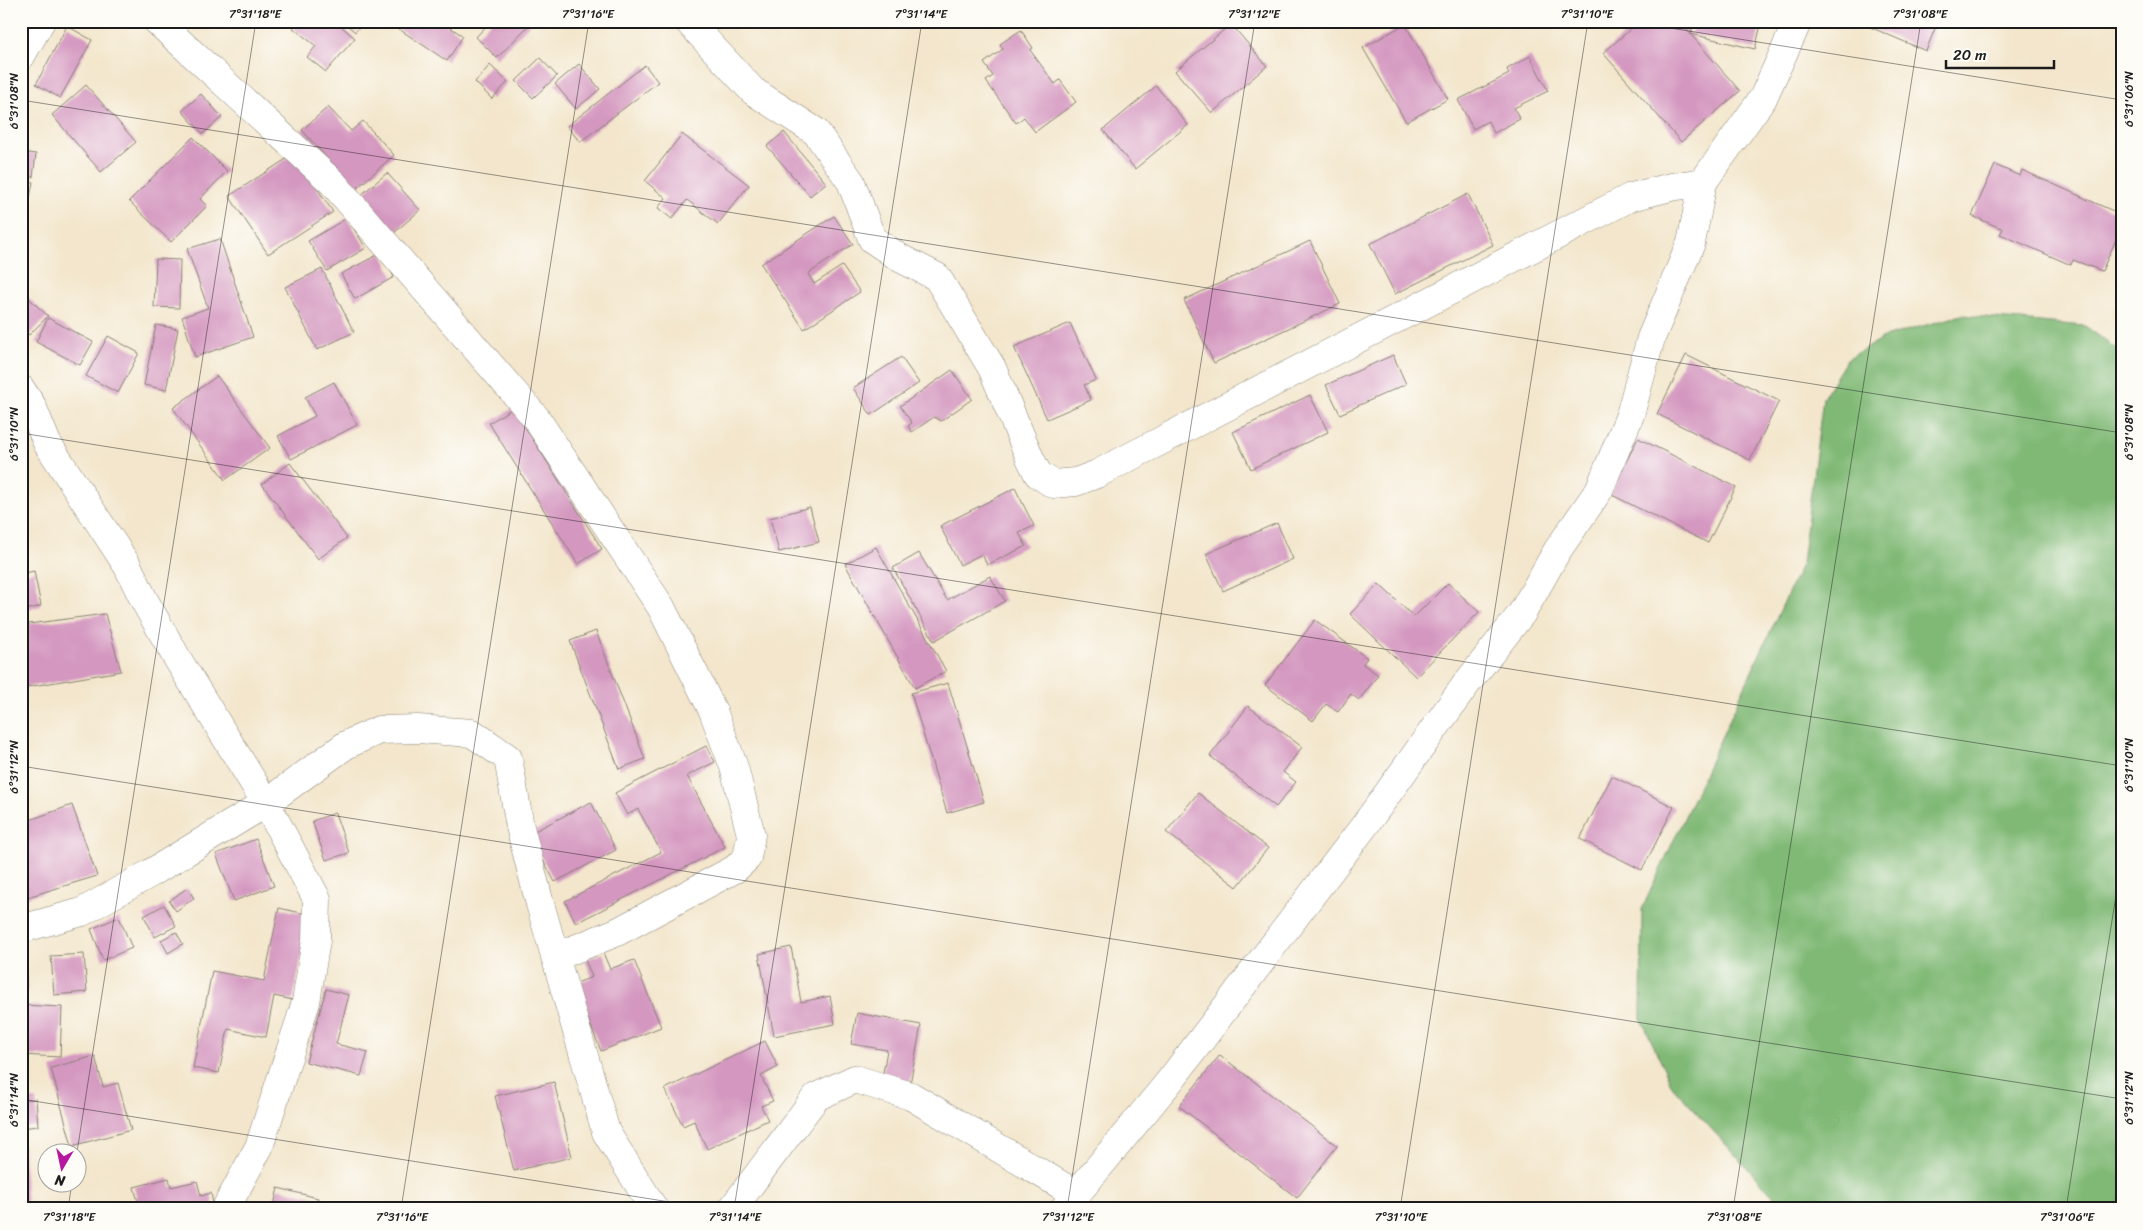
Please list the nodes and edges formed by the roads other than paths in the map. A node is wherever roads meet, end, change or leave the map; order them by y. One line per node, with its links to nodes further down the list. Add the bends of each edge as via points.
1 (40, 21): 5 (street)
2 (157, 21): 10 (street, via 333,183 536,418 661,607 713,711 734,767 748,825 747,858 735,869 617,932)
3 (688, 21): 6 (street, via 753,91 816,132 852,182 872,239 937,277 992,368 1038,474 1053,484 1076,482 1097,474 1631,197)
4 (1798, 21): 6 (street, via 1763,98)
5 (21, 56)
6 (1703, 182): 11 (street, via 1691,244 1651,338 1630,415 1599,490 1557,551 1522,613 1365,825 1169,1082)
7 (21, 389): 8 (street, via 32,406 47,443 127,565 177,658)
8 (266, 803): 9 (street, via 82,912); 10 (street, via 346,745 379,730 472,732 508,758 520,827); 12 (street, via 317,899 316,940 306,1002 259,1147)
9 (21, 929)
10 (555, 957): 13 (street, via 606,1132)
11 (1070, 1201): 14 (street, via 911,1096 855,1079 816,1098)
12 (227, 1206)
13 (654, 1209)
14 (732, 1209)

